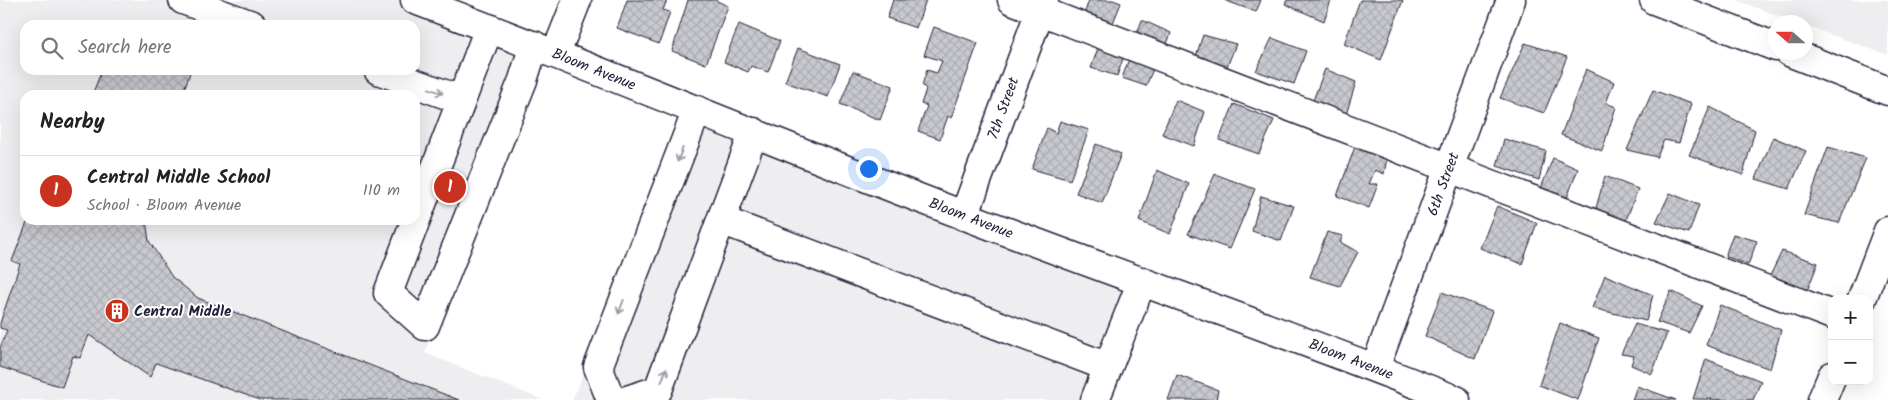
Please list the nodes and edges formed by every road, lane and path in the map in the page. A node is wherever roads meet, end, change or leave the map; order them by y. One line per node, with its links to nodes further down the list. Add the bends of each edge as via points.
1 (183, 0): 8 (street)
2 (416, 0): 9 (street, Bloom Avenue)
3 (577, 0): 11 (street)
4 (1012, 0): 7 (street)
5 (1511, 0): 18 (street, 6th Street)
6 (1654, 0): 10 (street)
7 (1042, 5): 18 (street); 20 (street, 7th Street)
8 (238, 20)
9 (489, 28): 11 (street, Bloom Avenue); 15 (street)
10 (1768, 44)
11 (545, 49): 16 (street, Bloom Avenue); 22 (street, via 522,80 425,326 388,293)
12 (1809, 60): 14 (street)
13 (392, 75): 15 (street, one-way to 15)
14 (1888, 91)
15 (461, 100): 19 (street)
16 (697, 110): 17 (street, Bloom Avenue); 30 (street, one-way to 30, via 598,367)
17 (754, 132): 20 (street, Bloom Avenue); 21 (street)
18 (1449, 168): 26 (street); 28 (street, 6th Street)
19 (420, 208)
20 (964, 216): 24 (street, Bloom Avenue)
21 (721, 220): 27 (street); 31 (street, one-way to 21, via 658,390)
22 (414, 225)
23 (1888, 231): 25 (street)
24 (1142, 281): 27 (street); 28 (street, Bloom Avenue)
25 (1864, 295)
26 (1828, 313)
27 (1108, 367): 32 (street)
28 (1375, 368): 33 (street, Bloom Avenue)
29 (1828, 385): 34 (street)
30 (612, 400)
31 (627, 400)
32 (1095, 400)
33 (1456, 400)
34 (1822, 400)

